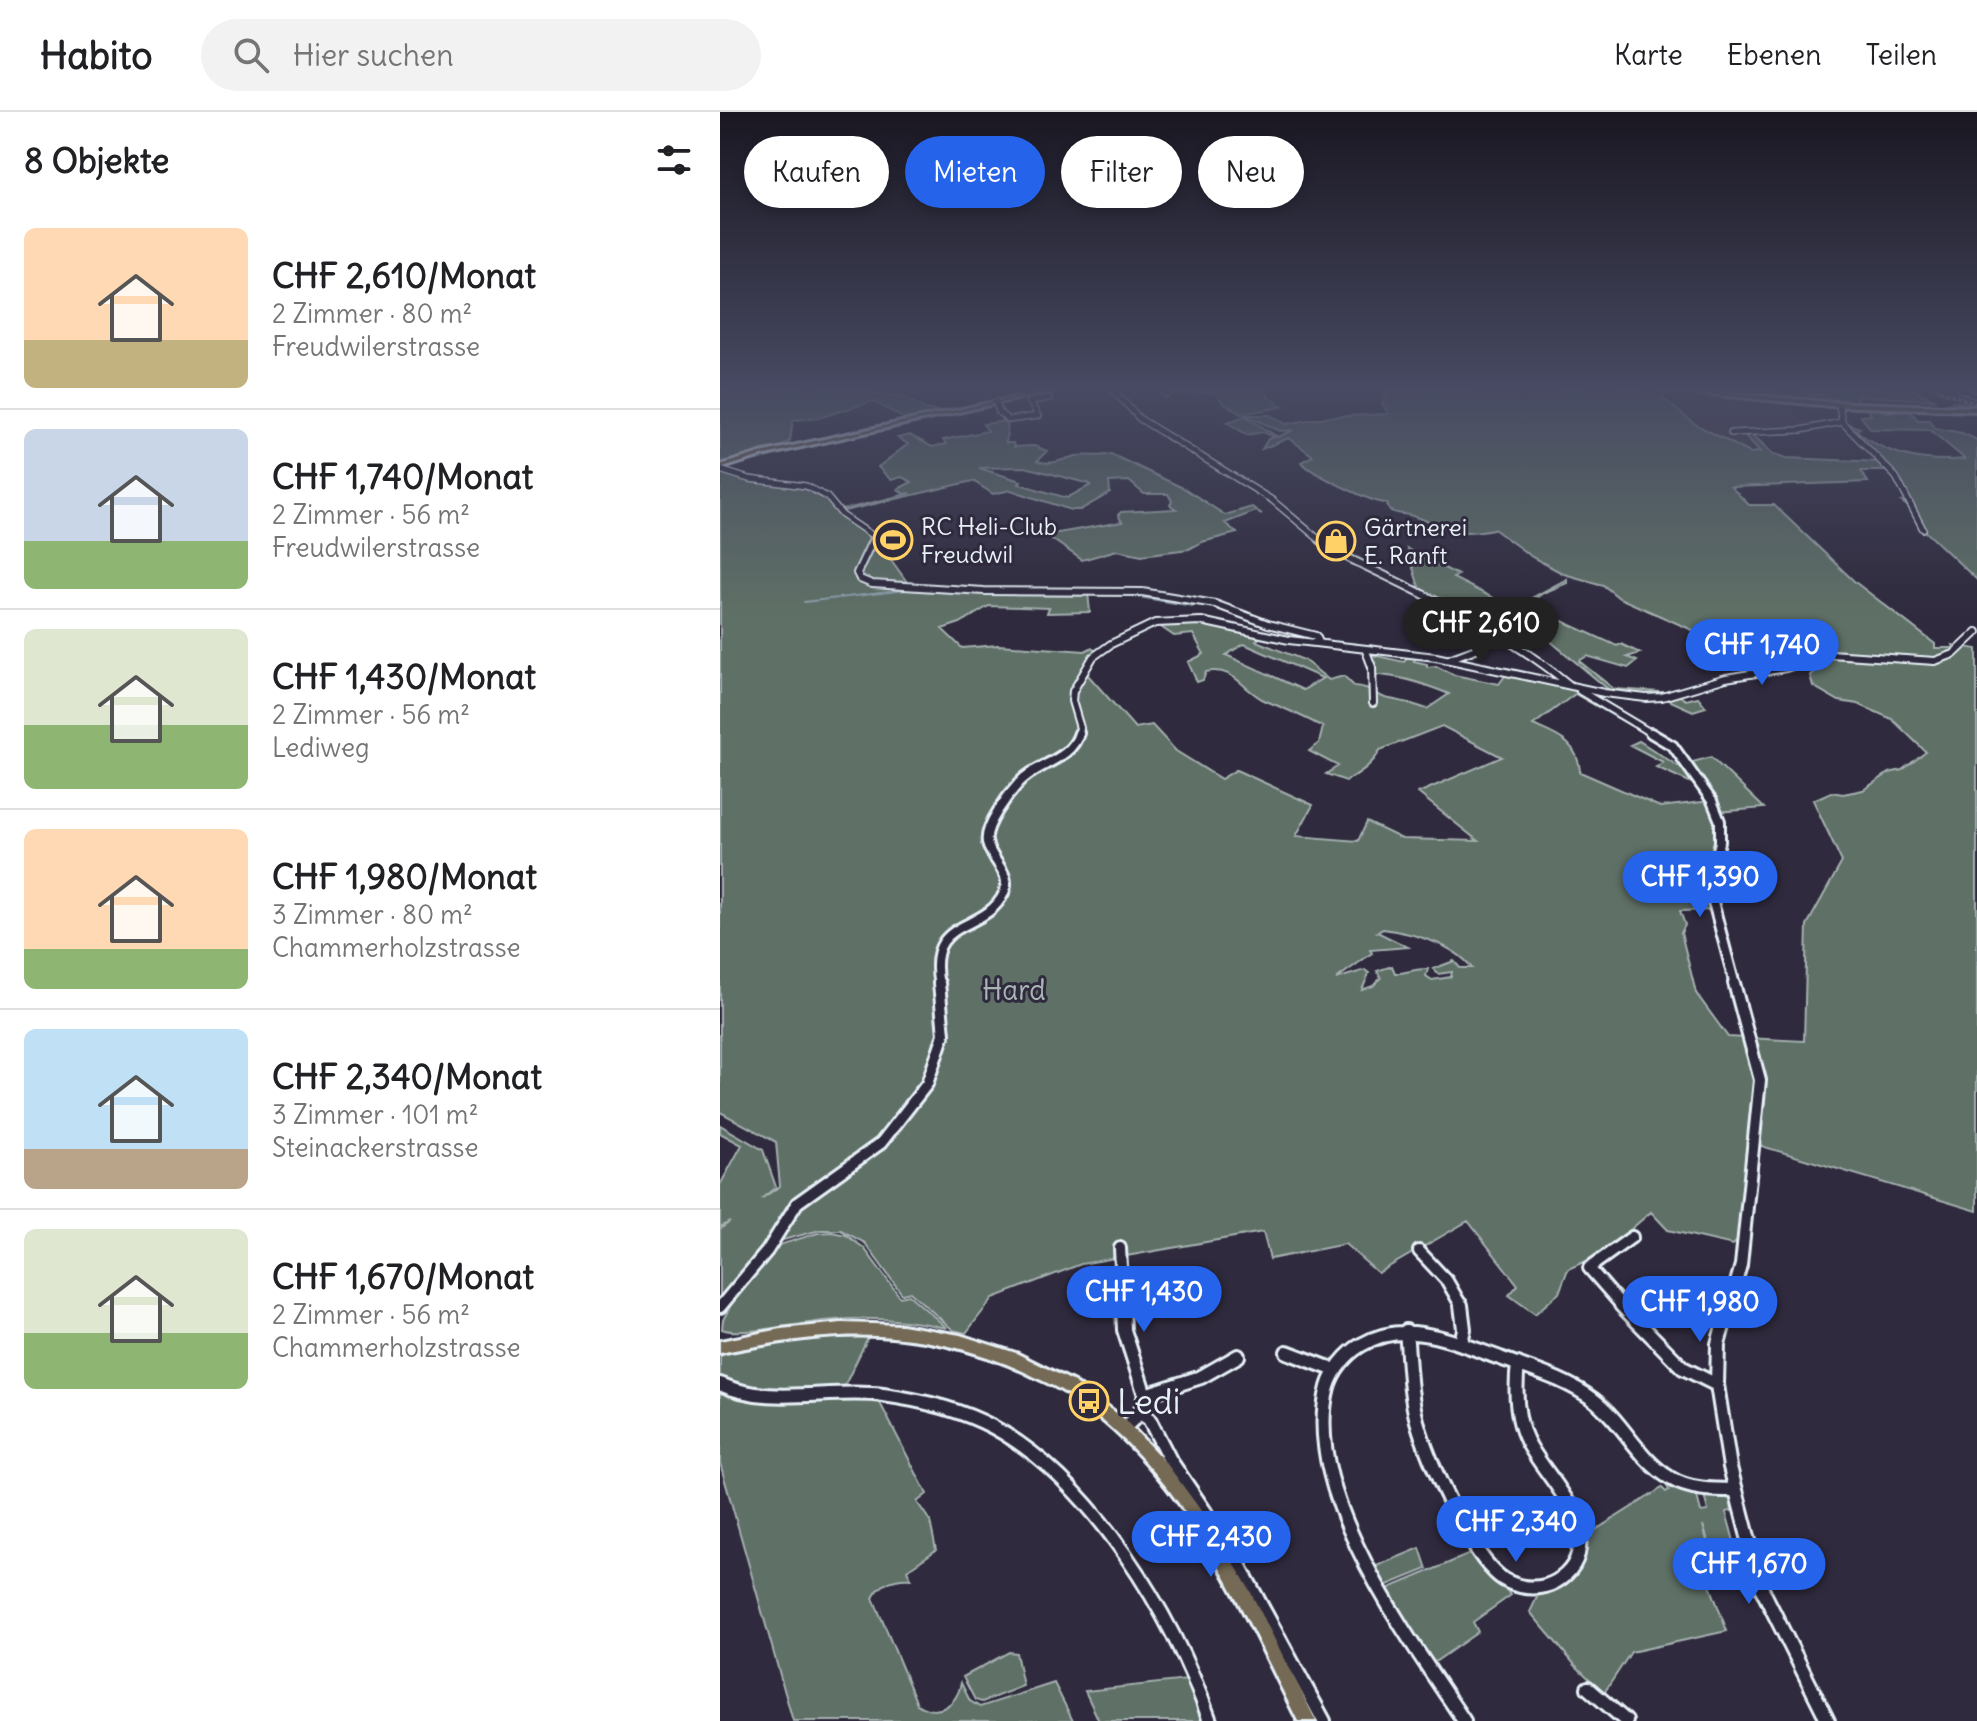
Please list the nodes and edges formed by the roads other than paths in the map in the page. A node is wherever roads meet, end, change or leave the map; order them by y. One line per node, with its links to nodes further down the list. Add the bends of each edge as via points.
1 (1209, 464): 6 (street, via 1272,500 1342,556)
2 (1883, 464): 4 (street, via 1896,477)
3 (720, 468): 9 (street, via 749,479 800,484 828,499 873,536 858,571 868,583 1159,594 1219,605 1316,636)
4 (1923, 529)
5 (1977, 632): 12 (street, via 1954,654 1935,661 1830,654 1662,697)
6 (1495, 633): 7 (street); 8 (street)
7 (1505, 639): 8 (street); 12 (street)
8 (1492, 641): 11 (street)
9 (1319, 642): 10 (street); 17 (street, via 1201,621 1169,621 1143,628 1093,657 1072,696 1080,728 1076,743 1020,781 988,830 987,843 1006,877 1004,893 947,937 937,952 944,1034 927,1084 881,1143 797,1203 767,1251)
10 (1366, 651): 11 (street); 13 (street)
11 (1448, 660): 12 (street)
12 (1574, 686): 26 (street, via 1673,746 1720,821 1709,887 1760,1080 1741,1265 1718,1344)
13 (1373, 703)
14 (1632, 1237): 26 (street, via 1589,1268 1680,1367)
15 (1120, 1248): 27 (street, via 1124,1330)
16 (1419, 1251): 19 (street, via 1458,1296 1464,1322)
17 (720, 1307)
18 (1406, 1331): 19 (street); 23 (street, via 1418,1423 1443,1485 1492,1570 1519,1585 1538,1587 1571,1569 1580,1538 1572,1513 1522,1430 1515,1394); 24 (street, via 1367,1341)
19 (1461, 1343): 23 (street)
20 (720, 1347): 29 (main road, via 834,1329 938,1336 1032,1366)
21 (1287, 1352): 24 (street)
22 (1238, 1356): 27 (street, via 1201,1377)
23 (1518, 1364): 30 (street, via 1591,1397 1672,1479 1699,1489)
24 (1335, 1370): 35 (street, via 1325,1397 1324,1430 1338,1510)
25 (720, 1384): 32 (street, via 746,1394 858,1392 915,1400 987,1424 1026,1447 1065,1479 1112,1536 1196,1679)
26 (1717, 1385): 30 (street)
27 (1145, 1395): 28 (street)
28 (1140, 1413): 29 (street); 34 (street, via 1149,1419 1237,1560)
29 (1123, 1429): 33 (main road, via 1192,1509)
30 (1735, 1490): 37 (street, via 1761,1587)
31 (1588, 1688): 36 (street)
32 (1210, 1721)
33 (1307, 1721)
34 (1324, 1721)
35 (1464, 1721)
36 (1626, 1721)
37 (1828, 1721)

